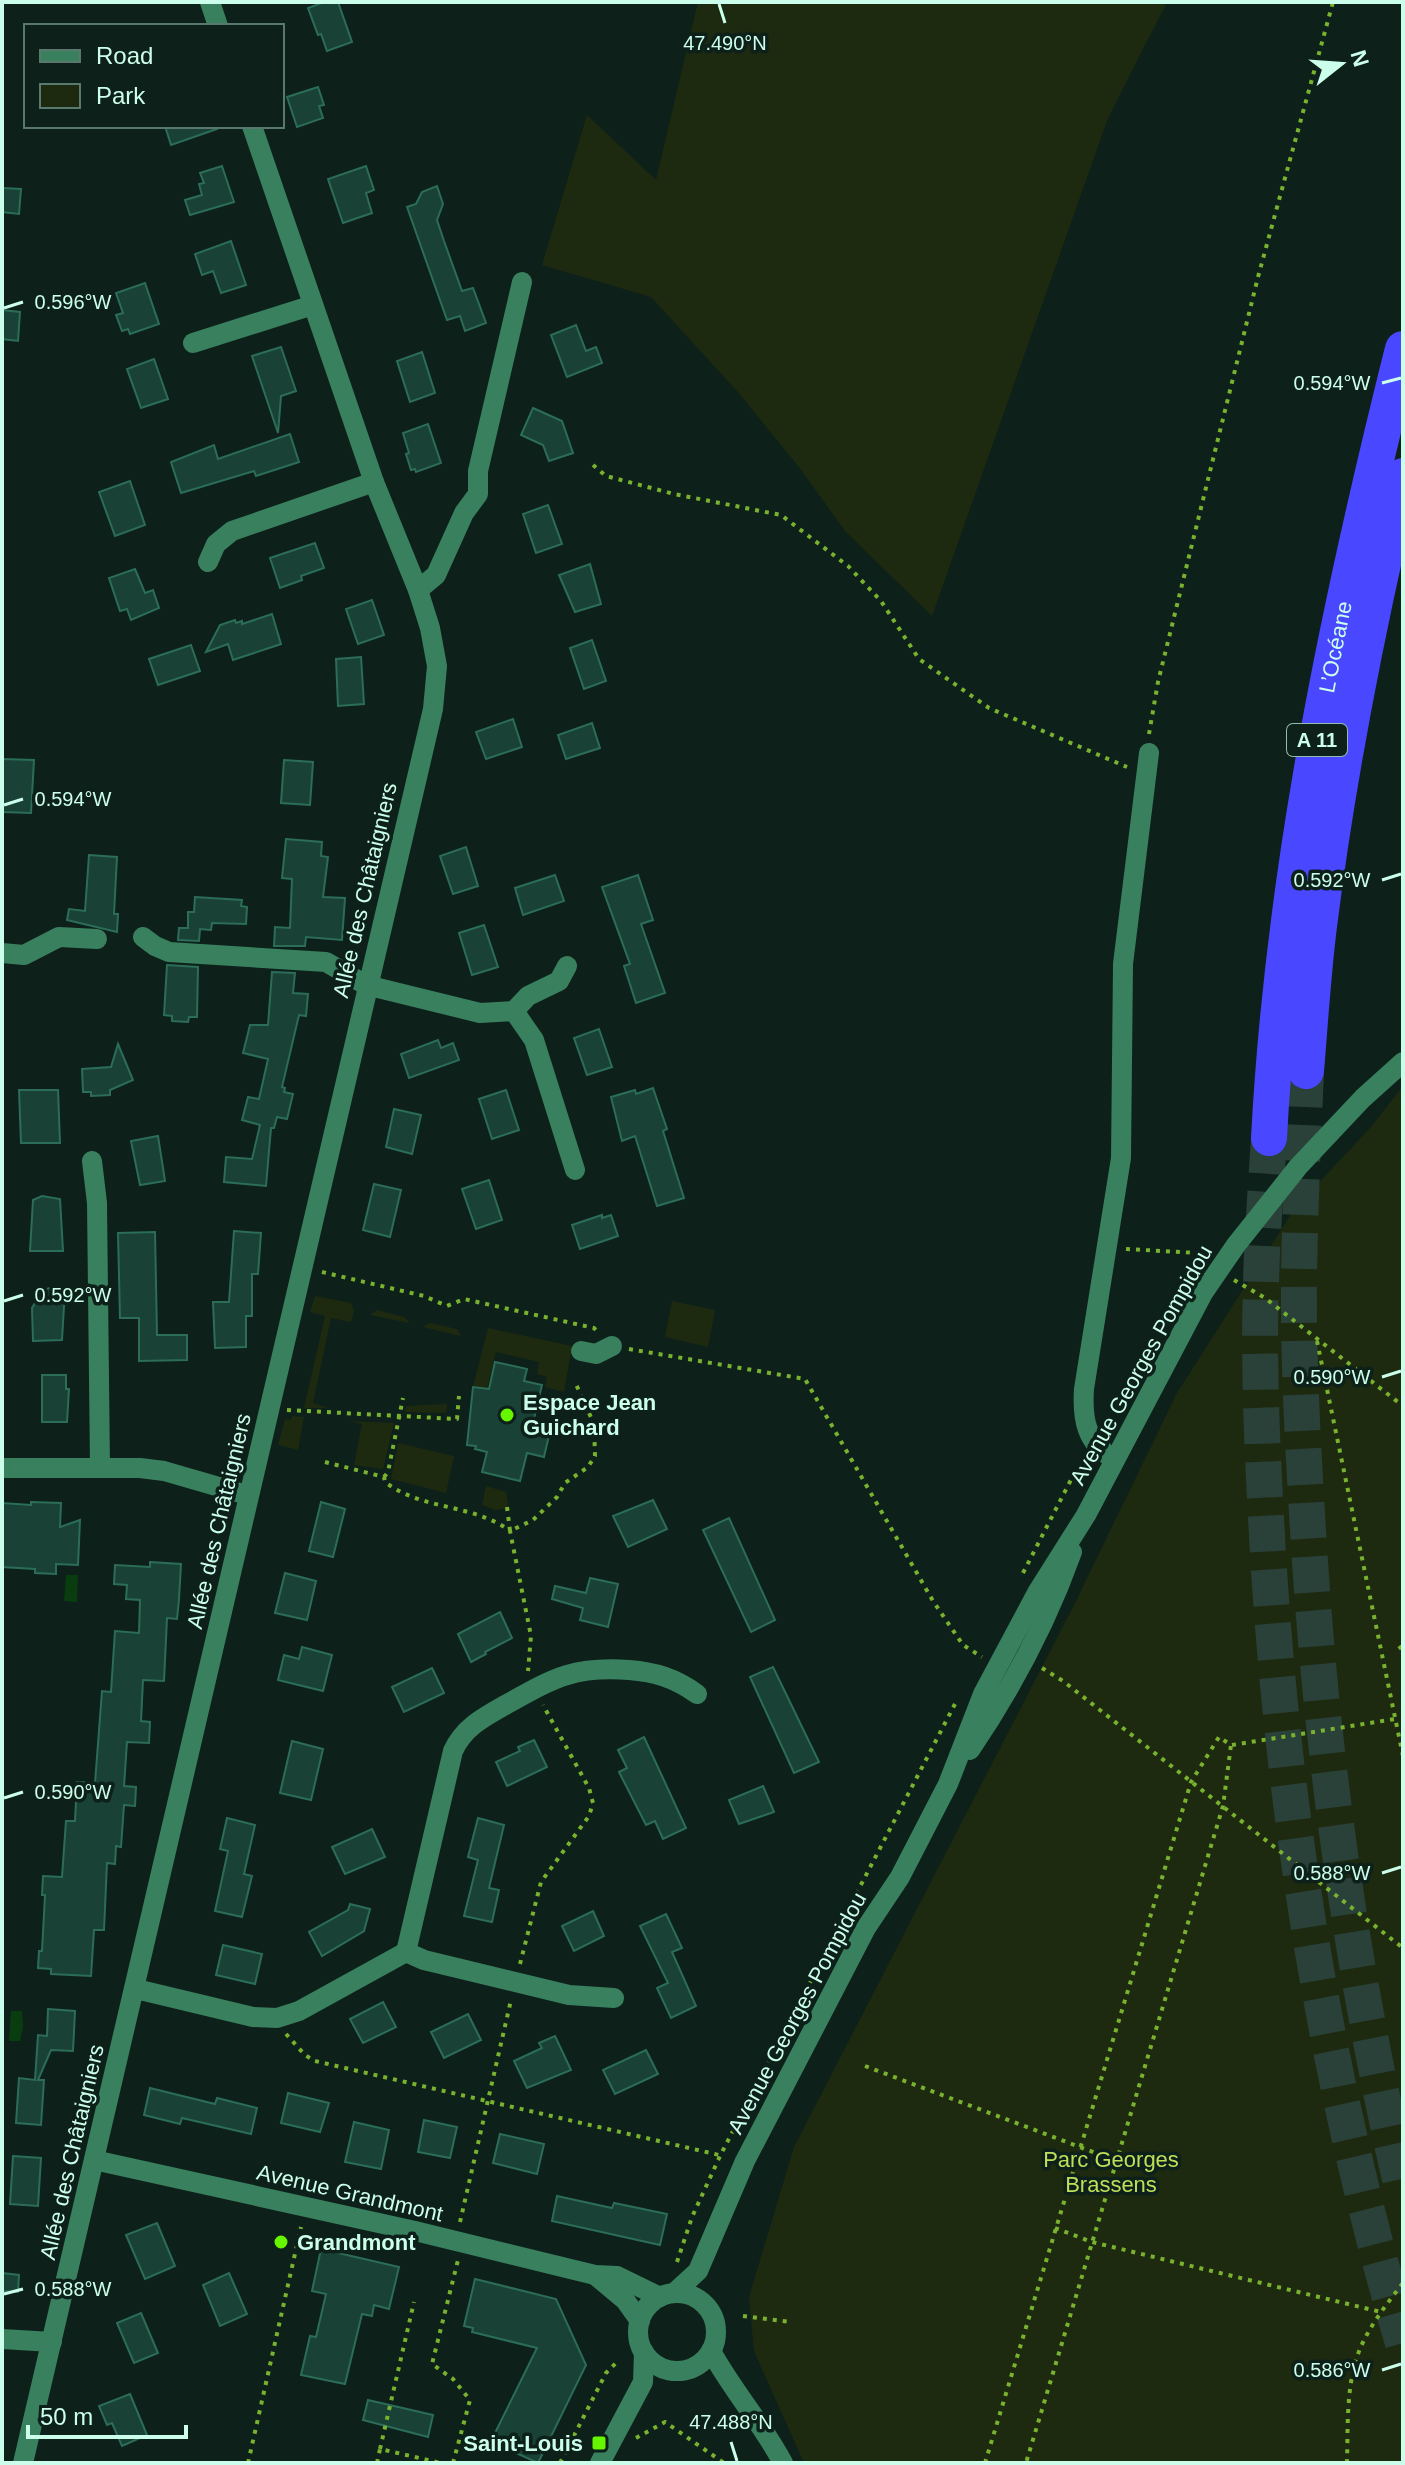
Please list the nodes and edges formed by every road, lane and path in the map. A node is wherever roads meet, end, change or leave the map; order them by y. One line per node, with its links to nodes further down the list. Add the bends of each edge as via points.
1 (210, 2): 3 (street)
2 (1333, 2): 14 (path, via 1258,277 1158,682)
3 (217, 24)
4 (253, 128): 6 (street, Allée des Châtaigniers)
5 (522, 282): 13 (street, via 478,471 478,494 436,575)
6 (313, 305): 7 (street); 11 (street, Allée des Châtaigniers)
7 (193, 343)
8 (1403, 349): 24 (highway, L’Océane / A 11, via 1335,643 1302,830 1277,1015)
9 (593, 465): 15 (path, via 606,476 781,515 848,566 881,601 919,659 989,708 1132,770)
10 (1403, 476): 23 (highway, L’Océane / A 11, via 1358,681 1330,844)
11 (374, 482): 12 (street, via 232,531 216,544); 13 (street, Allée des Châtaigniers)
12 (208, 562)
13 (418, 590): 20 (street, Allée des Châtaigniers, via 437,666 433,709)
14 (1149, 753): 15 (street)
15 (1145, 785): 40 (street, via 1123,964 1121,1158 1082,1414 1092,1441)
16 (143, 937): 20 (street, via 169,952 326,962)
17 (97, 939): 18 (street, via 59,937 24,955)
18 (2, 953)
19 (567, 966): 21 (street, via 559,981 528,996)
20 (366, 985): 21 (street, via 480,1013); 46 (street, Allée des Châtaigniers)
21 (514, 1011): 26 (street, via 534,1040)
22 (1403, 1062): 40 (street, Avenue Georges Pompidou, via 1298,1167 1236,1245 1203,1293)
23 (1306, 1071)
24 (1269, 1138)
25 (92, 1161): 43 (street)
26 (575, 1170)
27 (1139, 1251): 28 (path, via 1197,1253)
28 (1211, 1263)
29 (318, 1271): 32 (path, via 447,1306 464,1299 594,1328)
30 (1229, 1276): 31 (path)
31 (1317, 1341): 37 (path); 57 (path)
32 (612, 1346): 33 (street, via 596,1354); 51 (path, via 805,1379 933,1601 958,1639)
33 (581, 1351)
34 (575, 1382): 48 (path, via 594,1424 595,1456 533,1520)
35 (459, 1396): 39 (path, via 457,1419)
36 (403, 1398): 39 (path)
37 (1403, 1406)
38 (279, 1408): 39 (path, via 293,1413)
39 (400, 1415): 45 (path)
40 (1114, 1459): 73 (street, Avenue Georges Pompidou, via 1054,1601 1000,1705 866,1928)
41 (1092, 1461): 49 (path, via 1077,1468)
42 (325, 1462): 45 (path)
43 (100, 1467): 44 (street); 46 (street, via 154,1469)
44 (2, 1468)
45 (384, 1477): 48 (path, via 401,1494 492,1518)
46 (247, 1495): 65 (street, Allée des Châtaigniers)
47 (507, 1507): 48 (path)
48 (510, 1531): 54 (path, via 531,1636 528,1674)
49 (1018, 1582)
50 (985, 1648): 51 (path)
51 (980, 1657): 53 (path)
52 (1030, 1661): 60 (path)
53 (975, 1667)
54 (535, 1689): 55 (street, via 598,1668 664,1675); 63 (street, via 478,1721 457,1742); 64 (path, via 593,1803 541,1882)
55 (697, 1694)
56 (961, 1694): 71 (path)
57 (1395, 1719): 58 (path); 59 (path)
58 (1231, 1745): 60 (path, via 1219,1737); 61 (path)
59 (1403, 1756)
60 (1191, 1782): 61 (path); 70 (path)
61 (1223, 1806): 62 (path); 74 (path)
62 (1403, 1948)
63 (406, 1952): 64 (street); 67 (street)
64 (515, 1982): 66 (street, via 569,1995); 69 (path)
65 (136, 1989): 67 (street); 72 (street, Allée des Châtaigniers)
66 (614, 1998)
67 (277, 2018): 69 (path, via 315,2061)
68 (865, 2066): 70 (path)
69 (487, 2102): 71 (path); 76 (path)
70 (1080, 2147): 74 (path); 77 (path)
71 (720, 2156): 73 (path); 80 (path)
72 (94, 2160): 82 (street, Avenue Grandmont); 92 (street, Allée des Châtaigniers)
73 (745, 2161): 81 (street, Avenue Georges Pompidou)
74 (1117, 2161): 78 (path)
75 (303, 2221): 103 (path)
76 (460, 2224)
77 (1055, 2228): 78 (path); 111 (path)
78 (1092, 2242): 87 (path); 112 (path)
79 (459, 2256): 106 (path, via 432,2364 470,2400)
80 (677, 2262)
81 (698, 2271): 84 (street, Avenue Georges Pompidou); 86 (street)
82 (595, 2275): 84 (street, Avenue Grandmont, via 617,2276); 89 (street, Avenue Grandmont, via 621,2295)
83 (1403, 2283): 87 (path)
84 (667, 2295): 86 (street, via 692,2296); 89 (street, Avenue Georges Pompidou, via 646,2309)
85 (414, 2302): 101 (path)
86 (704, 2304): 93 (street, via 715,2326)
87 (1381, 2312): 113 (path, via 1357,2357 1348,2409)
88 (743, 2316): 90 (path)
89 (640, 2321): 94 (street)
90 (791, 2322)
91 (2, 2339): 92 (street)
92 (52, 2342): 102 (street, Allée des Châtaigniers)
93 (711, 2351): 96 (street); 98 (street)
94 (644, 2352): 97 (street); 99 (street)
95 (616, 2363): 107 (path)
96 (694, 2367): 97 (street); 98 (street)
97 (670, 2370): 99 (street)
98 (725, 2376): 110 (street)
99 (643, 2382): 108 (street)
100 (630, 2446): 109 (path, via 665,2422)
101 (380, 2449): 104 (path); 105 (path)
102 (23, 2463)
103 (248, 2463)
104 (377, 2463)
105 (441, 2463)
106 (453, 2463)
107 (560, 2463)
108 (600, 2463)
109 (724, 2463)
110 (783, 2463)
111 (985, 2463)
112 (1026, 2463)
113 (1347, 2463)

